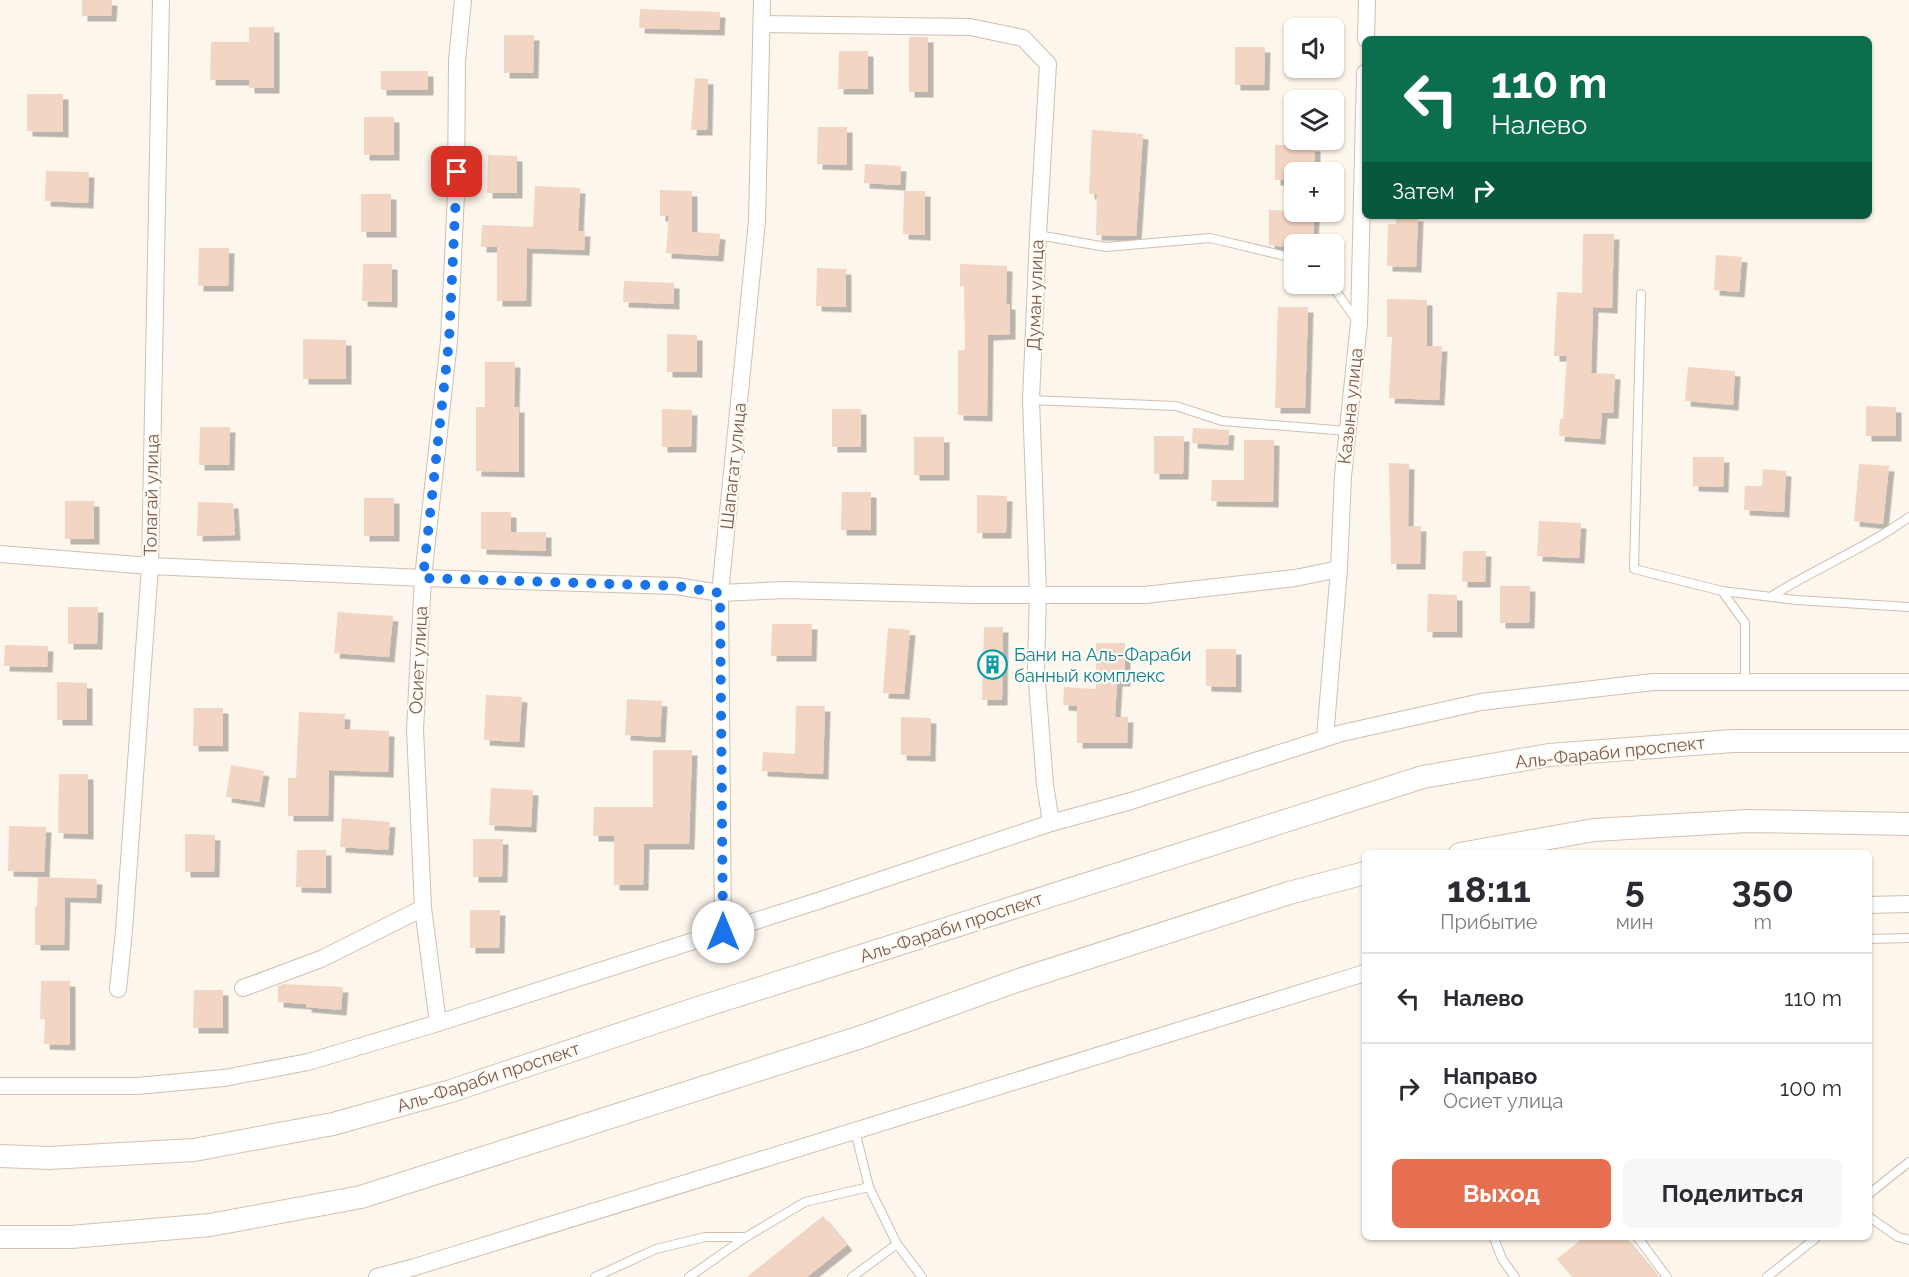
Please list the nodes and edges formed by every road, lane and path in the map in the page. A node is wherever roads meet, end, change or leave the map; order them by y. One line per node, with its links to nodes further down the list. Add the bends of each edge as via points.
1 (161, 0): 17 (street, Толагай улица)
2 (463, 0): 19 (street, Осиет улица, via 457,61 449,341)
3 (762, 0): 5 (street, Шапагат улица)
4 (1367, 0): 6 (street)
5 (762, 24): 8 (street, Думан улица, via 970,27 1023,38 1048,64); 21 (street, Шапагат улица, via 757,221)
6 (1366, 36)
7 (1362, 199): 12 (street, Казына улица)
8 (1038, 235): 9 (lane, via 1106,247 1210,238); 13 (street, Думан улица)
9 (1284, 256)
10 (1338, 294): 12 (lane)
11 (1641, 294): 20 (lane, via 1634,570)
12 (1359, 324): 14 (street, Казына улица)
13 (1031, 400): 14 (lane, via 1176,406 1222,421); 22 (street, Думан улица)
14 (1348, 431): 18 (street, Казына улица)
15 (1909, 517): 23 (lane)
16 (0, 554): 17 (street)
17 (150, 566): 19 (street); 41 (street, Толагай улица)
18 (1339, 569): 22 (street, via 1295,578 1145,595); 27 (street, Казына улица)
19 (423, 578): 21 (street, via 664,585); 35 (street, Осиет улица, via 415,729)
20 (1722, 591): 23 (lane); 25 (lane, via 1745,623)
21 (720, 593): 22 (street); 36 (street, Шапагат улица)
22 (1038, 593): 29 (street, Думан улица, via 1036,670)
23 (1771, 597): 24 (lane)
24 (1909, 607)
25 (1745, 682): 26 (street); 27 (street, via 1653,682 1482,702)
26 (1909, 682)
27 (1325, 738): 29 (street)
28 (1909, 741): 45 (street, Аль-Фараби проспект, via 1733,741 1549,755 1423,777 695,1009 451,1091 333,1124 194,1150 50,1158)
29 (1052, 823): 36 (street)
30 (1909, 824): 31 (street, via 1748,821 1594,830)
31 (1482, 850)
32 (1362, 874): 51 (street, via 1019,980 864,1036 361,1197 210,1225 71,1237)
33 (1909, 904): 34 (street)
34 (1872, 905)
35 (423, 908): 40 (street, via 321,958); 42 (street, Осиет улица)
36 (723, 932): 42 (street)
37 (1909, 938): 38 (lane)
38 (1872, 939)
39 (1362, 975): 44 (street)
40 (243, 988)
41 (118, 989)
42 (438, 1023): 43 (street, via 308,1062 224,1078 137,1086)
43 (0, 1086)
44 (855, 1131): 47 (lane); 57 (street)
45 (0, 1156)
46 (1909, 1162): 48 (lane)
47 (869, 1187): 50 (lane, via 805,1202); 56 (lane)
48 (1872, 1192)
49 (1872, 1219): 52 (lane, via 1898,1237)
50 (746, 1236): 58 (lane, via 705,1236 656,1249); 59 (lane)
51 (0, 1237)
52 (1909, 1239)
53 (1495, 1240): 62 (lane)
54 (1639, 1240): 63 (lane)
55 (1813, 1240): 64 (lane)
56 (897, 1244): 60 (lane); 61 (lane)
57 (377, 1277)
58 (595, 1277)
59 (689, 1277)
60 (852, 1277)
61 (922, 1277)
62 (1515, 1277)
63 (1667, 1277)
64 (1767, 1277)

